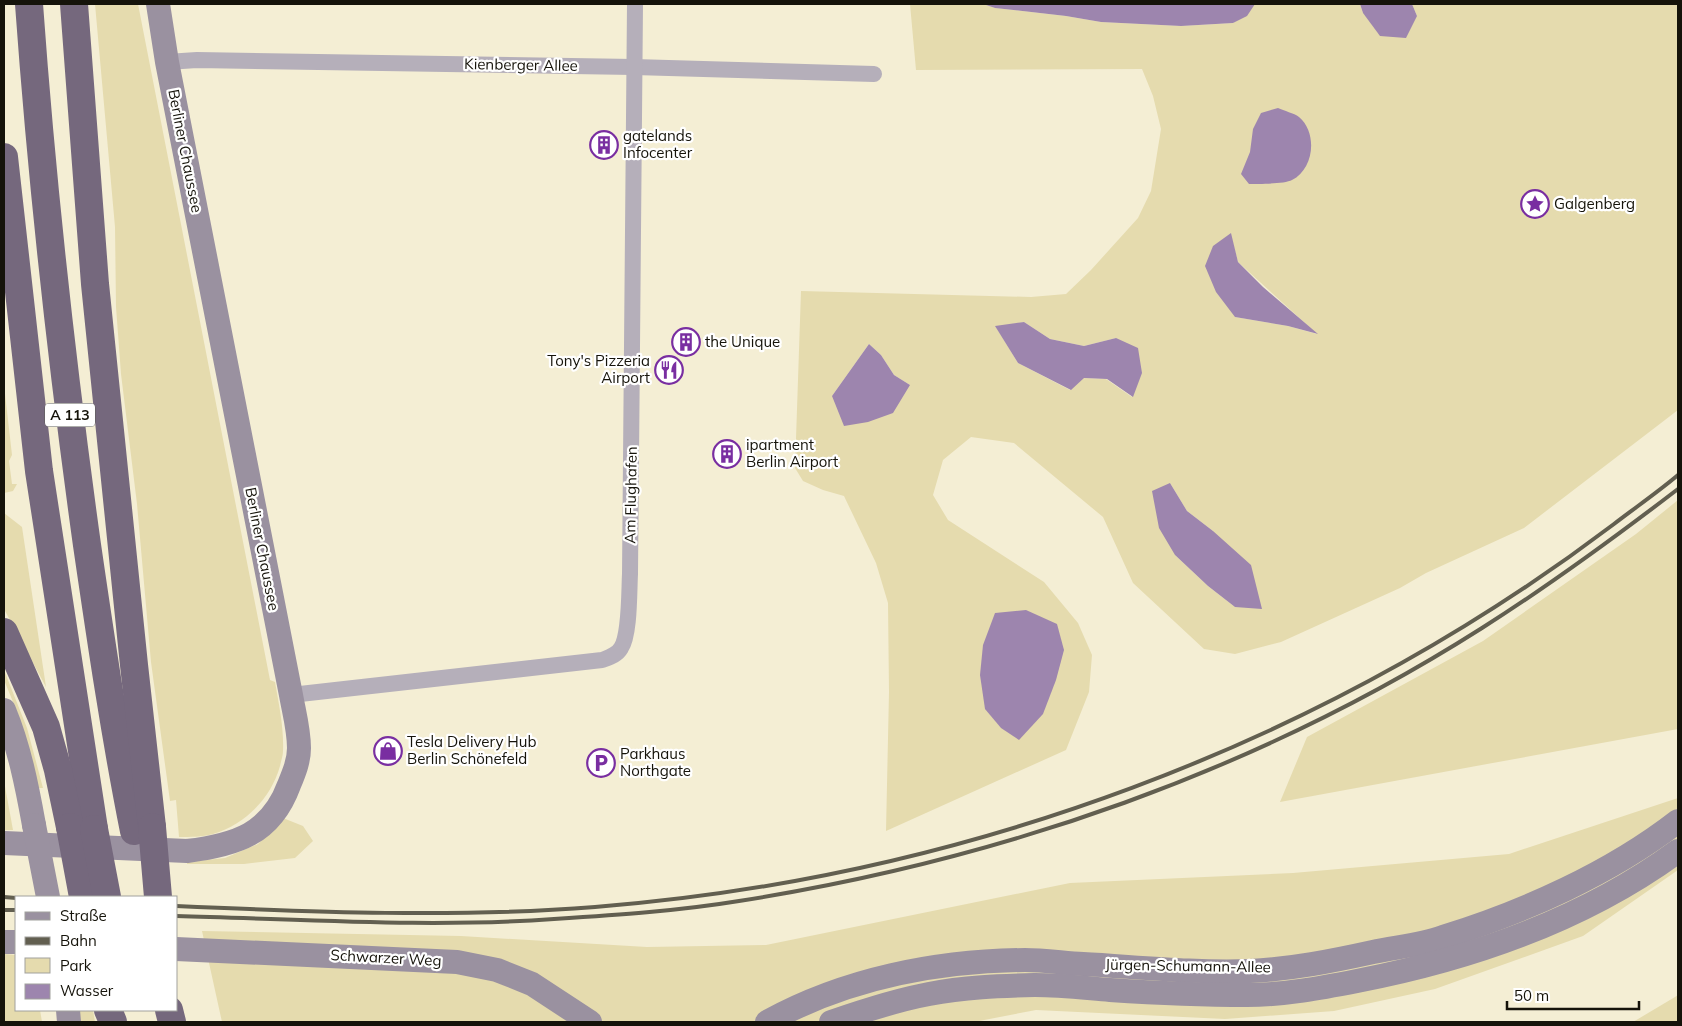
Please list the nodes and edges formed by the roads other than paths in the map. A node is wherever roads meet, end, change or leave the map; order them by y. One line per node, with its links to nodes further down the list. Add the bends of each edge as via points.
1 (29, 4): 14 (highway, A 113, via 55,293 77,475 107,681)
2 (74, 4): 14 (highway, via 95,284 134,665)
3 (158, 4): 5 (street, Berliner Chaussee)
4 (635, 4): 6 (street, Am Flughafen)
5 (167, 62): 6 (street, Kienberger Allee); 10 (street, Berliner Chaussee)
6 (634, 67): 7 (street, Kienberger Allee); 10 (street, Am Flughafen, via 630,574 626,636 622,647 614,656 602,660)
7 (874, 74)
8 (4, 157): 13 (highway, A 113)
9 (4, 632): 13 (highway, via 46,727 58,770)
10 (291, 695): 15 (street, Berliner Chaussee, via 299,739 295,771 284,799 274,812 266,822 243,838 215,848 188,851)
11 (4, 710): 17 (street, bridge, via 22,765)
12 (1678, 821): 24 (street, Jürgen-Schumann-Allee, via 1596,873 1547,898 1441,938 1316,965 1250,971 1027,960 926,968 875,979 818,999)
13 (82, 828): 18 (highway, bridge); 19 (highway, A 113, bridge)
14 (143, 829): 20 (highway, A 113); 21 (highway, bridge)
15 (4, 844)
16 (1678, 851): 25 (street, Jürgen-Schumann-Allee, via 1616,891 1556,922 1451,959 1374,978 1313,990 1250,995 1171,994 1038,985 979,988 930,994)
17 (48, 896)
18 (83, 896)
19 (107, 896)
20 (147, 896)
21 (158, 896)
22 (178, 949): 23 (street, Schwarzer Weg, via 456,962 497,970 532,984)
23 (586, 1021)
24 (767, 1022)
25 (831, 1022)

